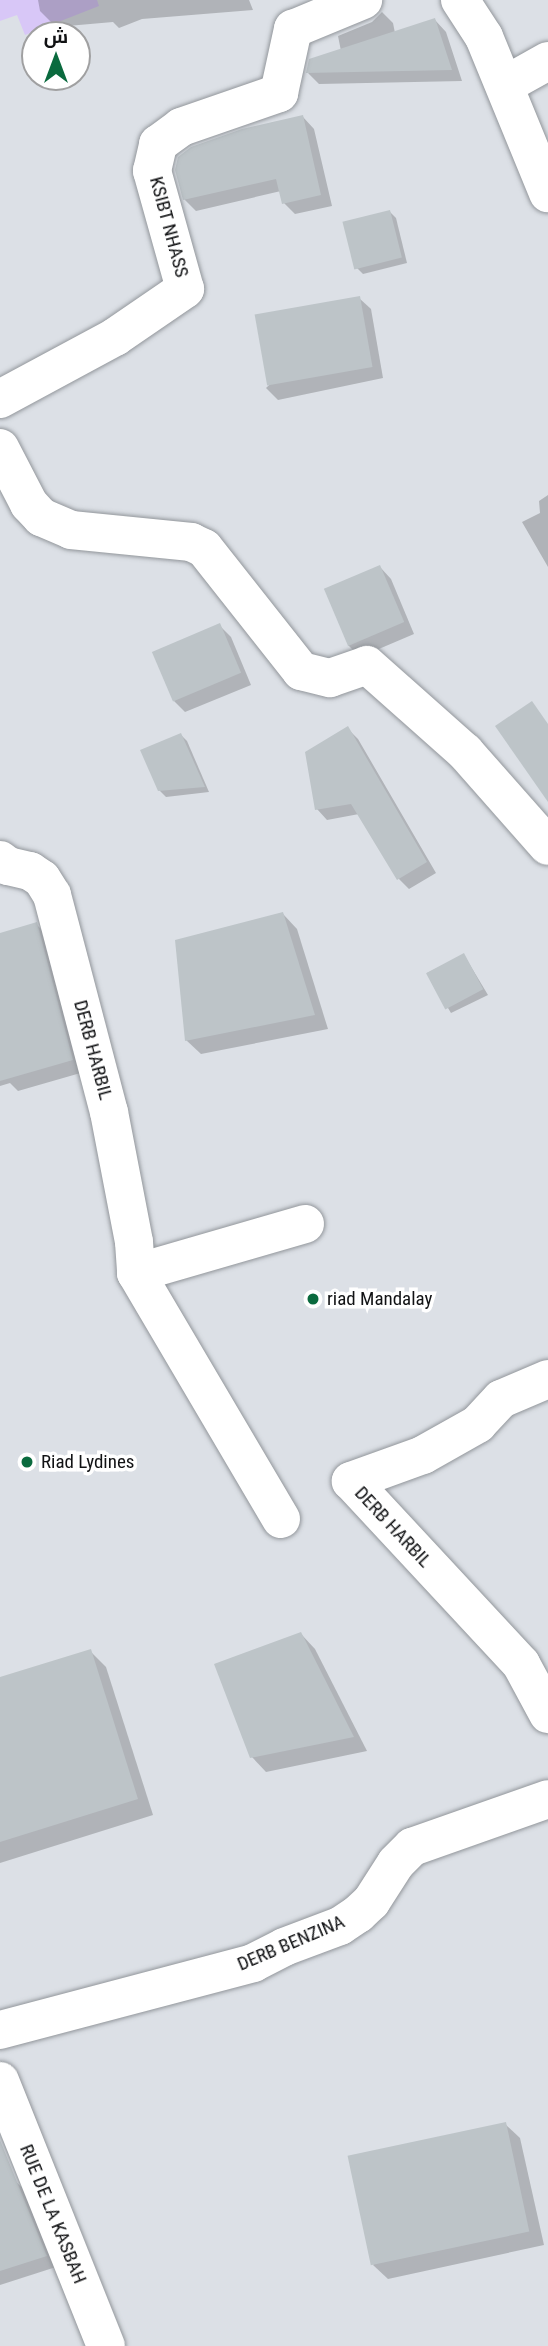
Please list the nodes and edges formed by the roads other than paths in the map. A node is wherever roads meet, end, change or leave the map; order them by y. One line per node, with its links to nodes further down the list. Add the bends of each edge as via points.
1 (363, 0): 3 (street, KSIBT NHASS)
2 (460, 0): 5 (street, via 484,37)
3 (287, 14): 7 (street, KSIBT NHASS, via 279,93 181,127 158,144 152,171 185,289 115,337)
4 (548, 61): 5 (street)
5 (505, 85): 6 (street)
6 (548, 193)
7 (0, 398)
8 (0, 448): 9 (street, via 29,504 41,517 71,530 191,542 204,548 301,671 330,678 367,665 466,752)
9 (548, 846)
10 (0, 860): 12 (street, DERB HARBIL, via 42,878 52,895 109,1112)
11 (305, 1224): 12 (street)
12 (136, 1273): 14 (street)
13 (548, 1379): 15 (street, DERB HARBIL, via 501,1399 478,1424 423,1455 351,1482 521,1664)
14 (281, 1519)
15 (548, 1714)
16 (548, 1799): 17 (street, DERB BENZINA, via 412,1847 358,1914 253,1963)
17 (0, 2030)
18 (0, 2081): 19 (street, RUE DE LA KASBAH)
19 (106, 2346)

